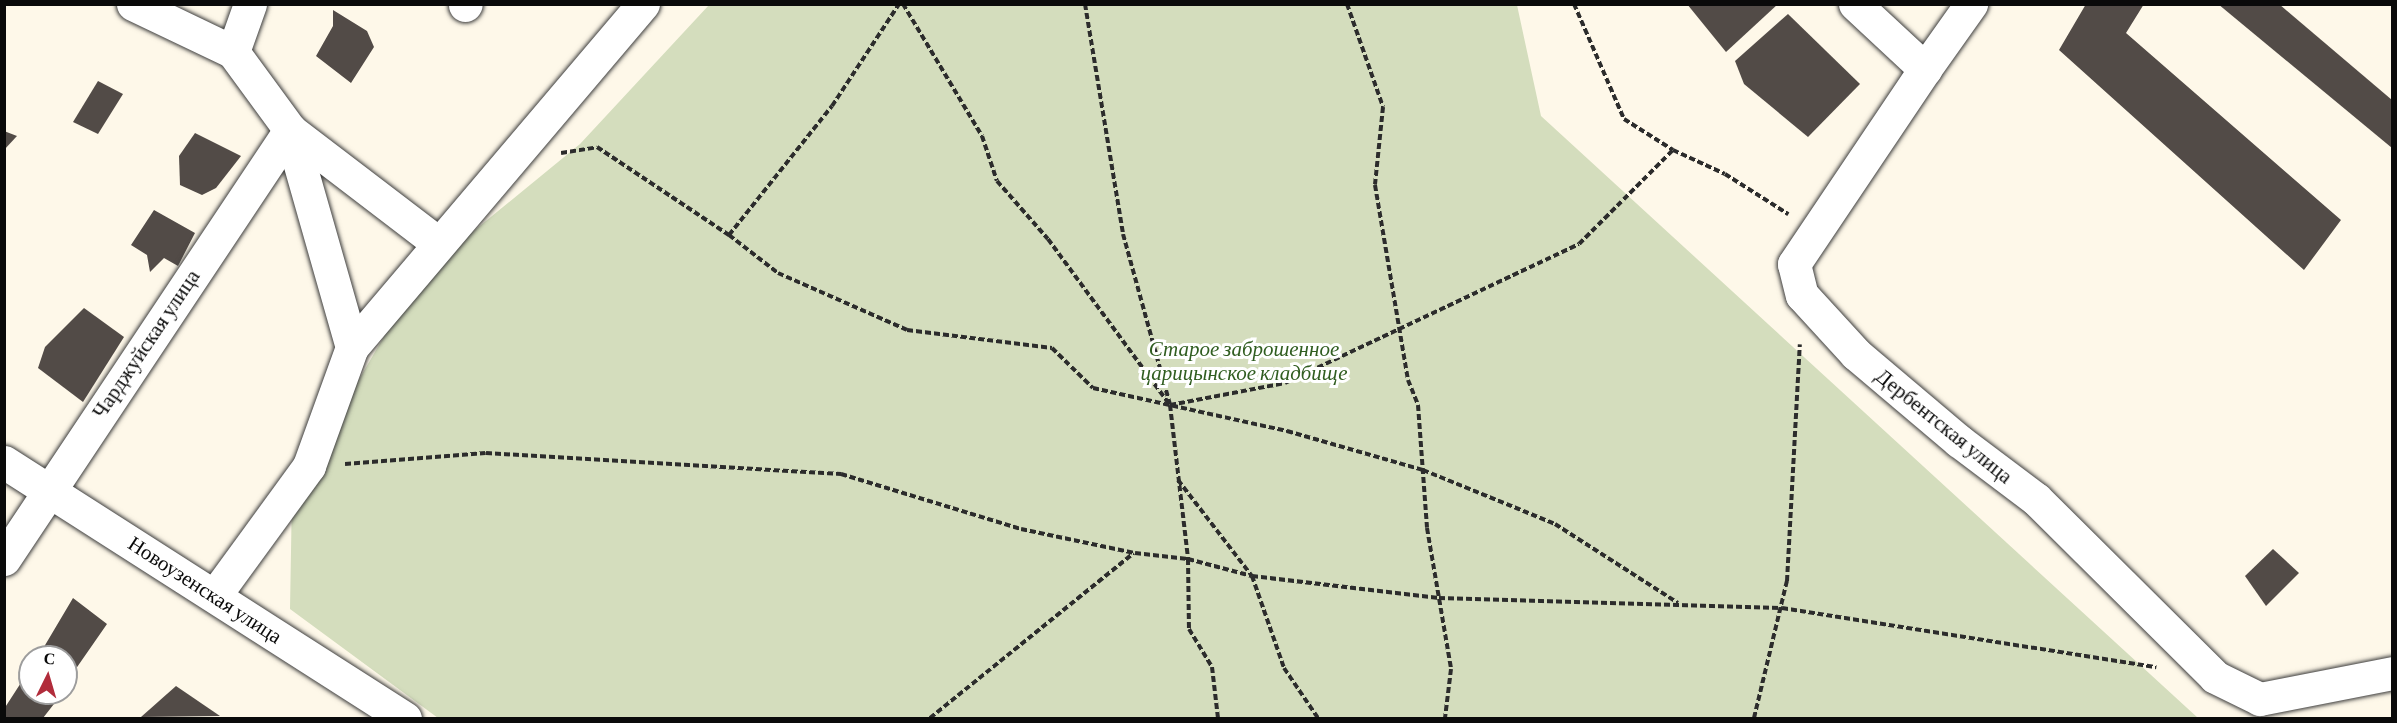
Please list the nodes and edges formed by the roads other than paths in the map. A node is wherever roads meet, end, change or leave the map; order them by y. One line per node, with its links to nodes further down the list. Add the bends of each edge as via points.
1 (133, 4): 6 (street)
2 (250, 4): 6 (street)
3 (643, 4): 9 (street)
4 (1855, 4): 7 (street)
5 (1971, 4): 7 (street)
6 (233, 52): 8 (street)
7 (1925, 69): 15 (street, Дербентская улица, via 1794,264 1802,295 1856,354 1959,441 2036,499 2215,677 2260,699)
8 (290, 130): 9 (street); 10 (street); 12 (street, Чарджуйская улица)
9 (438, 243): 10 (street)
10 (352, 347): 14 (street, via 309,466)
11 (4, 462): 12 (street, Новоузенская улица)
12 (49, 490): 13 (street, Чарджуйская улица); 14 (street, Новоузенская улица)
13 (4, 559)
14 (215, 596): 16 (street, Новоузенская улица)
15 (2392, 673)
16 (405, 718)

